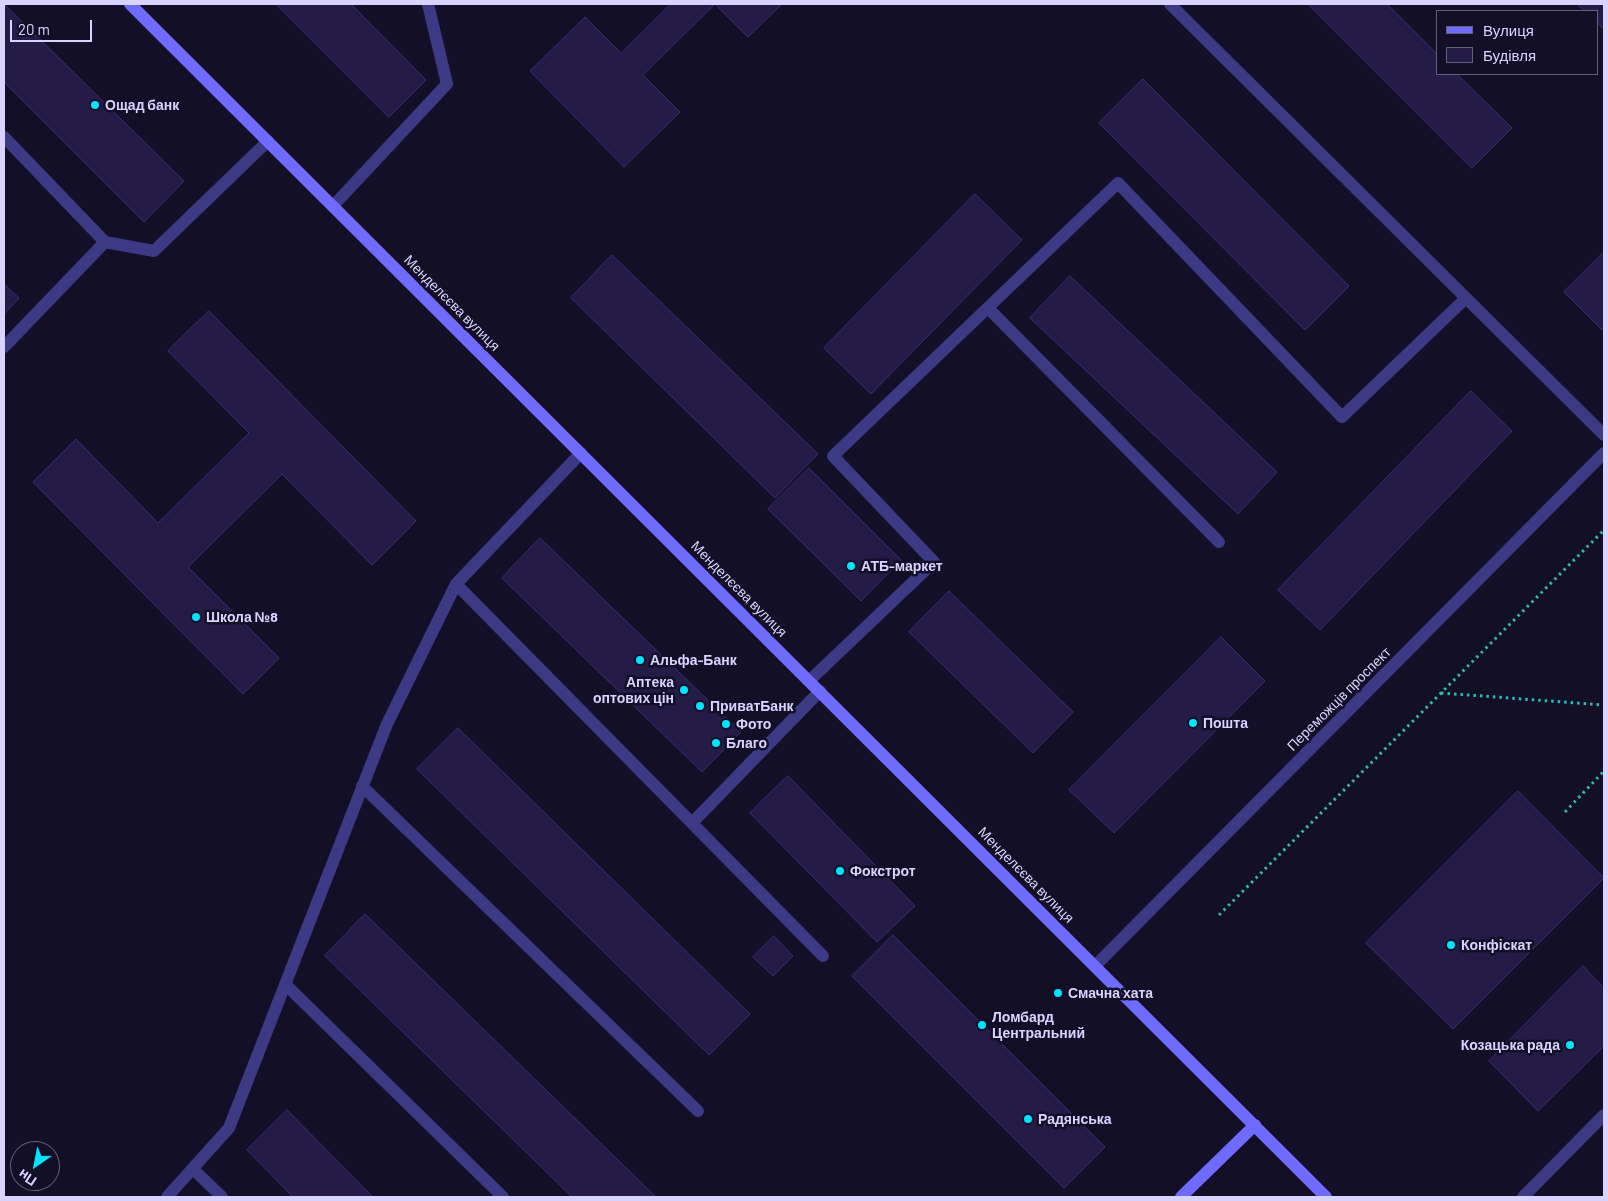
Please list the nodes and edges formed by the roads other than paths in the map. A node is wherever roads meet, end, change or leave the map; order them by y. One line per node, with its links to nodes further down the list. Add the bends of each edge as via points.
1 (130, 4): 5 (street, Менделєєва вулиця)
2 (428, 4): 6 (street, via 446,84)
3 (1170, 4): 8 (street)
4 (4, 137): 7 (street)
5 (268, 141): 6 (street, Менделєєва вулиця); 7 (street, via 154,251)
6 (333, 206): 12 (street, Менделєєва вулиця)
7 (105, 242): 10 (street)
8 (1466, 298): 9 (street, via 1342,417 1118,183); 11 (street)
9 (988, 308): 14 (street); 16 (street, via 833,456 934,562)
10 (4, 347)
11 (1604, 435)
12 (581, 453): 15 (street); 16 (street, Менделєєва вулиця)
13 (1604, 453): 21 (street, Переможців проспект)
14 (1220, 542)
15 (456, 584): 18 (street, via 387,724); 19 (street)
16 (809, 681): 17 (street, Менделєєва вулиця)
17 (820, 691): 19 (street); 21 (street, Менделєєва вулиця)
18 (362, 786): 22 (street); 23 (street)
19 (692, 823): 20 (street)
20 (822, 956)
21 (1095, 966): 25 (street, Менделєєва вулиця)
22 (285, 984): 26 (street, via 229,1128); 29 (street)
23 (698, 1111)
24 (1604, 1115): 32 (street)
25 (1255, 1125): 30 (street); 31 (street, Менделєєва вулиця)
26 (193, 1168): 27 (street); 28 (street)
27 (167, 1197)
28 (222, 1197)
29 (503, 1197)
30 (1181, 1197)
31 (1326, 1197)
32 (1523, 1197)

